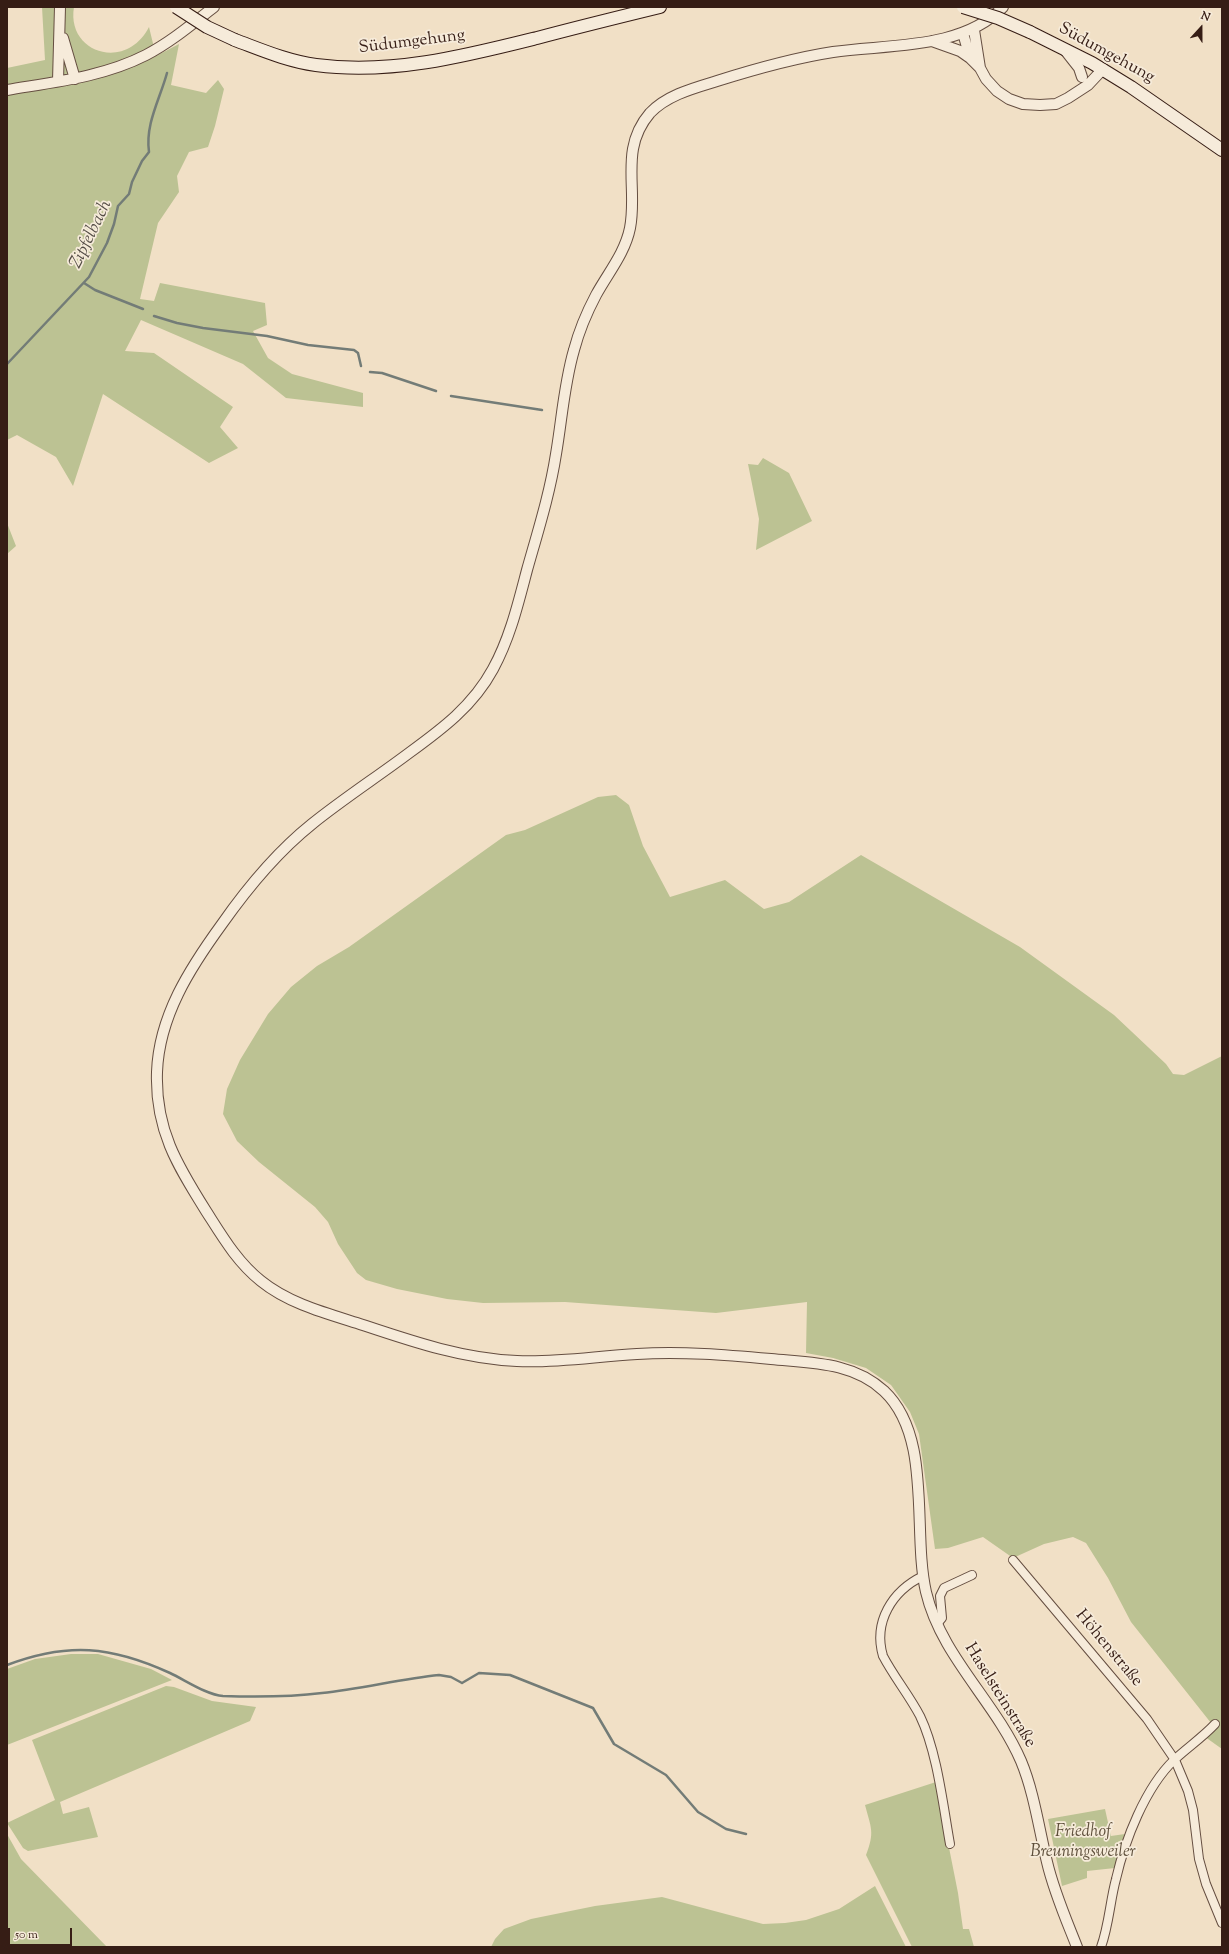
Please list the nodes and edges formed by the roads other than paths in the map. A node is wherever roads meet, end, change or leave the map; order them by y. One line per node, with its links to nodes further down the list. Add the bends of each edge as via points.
1 (60, 7): 8 (street)
2 (176, 7): 4 (main road, Südumgehung, bridge, via 207,27 276,56 315,65 356,68 433,62)
3 (214, 7): 17 (street, via 173,38 134,60 99,73)
4 (660, 7)
5 (962, 7): 11 (main road, Südumgehung, bridge, via 998,18)
6 (1003, 7): 7 (street, Haselsteinstraße, via 990,20)
7 (974, 30): 9 (street, Haselsteinstraße); 14 (street)
8 (60, 31): 17 (street); 18 (street)
9 (963, 33): 10 (street, Haselsteinstraße); 12 (street)
10 (932, 41): 12 (street, via 960,51); 24 (street, Haselsteinstraße, via 829,52 751,71 673,96 646,118 632,148 632,221 628,238 593,300 574,347 549,490 510,630 492,670 480,690 454,720 311,824 284,848 249,887 198,957 174,1001 161,1044 157,1084 163,1128 177,1164 225,1240 240,1262 257,1278 275,1292 307,1306 410,1340 476,1356 516,1361 642,1353 692,1353 802,1362 836,1366 857,1372 888,1394 907,1425 915,1454)
11 (1064, 49): 13 (main road, Südumgehung); 16 (street, via 1079,68)
12 (970, 58): 14 (street)
13 (1092, 63): 15 (main road, Südumgehung); 16 (street)
14 (980, 68): 20 (street, via 997,91 1023,104 1056,104)
15 (1102, 69): 20 (street, via 1096,78); 21 (main road, Südumgehung, via 1159,105)
16 (1082, 77): 20 (street)
17 (75, 78): 18 (street)
18 (58, 81): 19 (street)
19 (7, 90)
20 (1079, 90)
21 (1222, 150)
22 (1013, 1560): 27 (street, Höhenstraße, via 1147,1719)
23 (972, 1575): 25 (street, via 944,1588 940,1596 942,1618)
24 (923, 1576): 25 (street, Haselsteinstraße); 28 (street, via 906,1585 892,1600 881,1623 880,1646 883,1656 920,1716 925,1730)
25 (937, 1624): 30 (street, Haselsteinstraße, via 954,1655 1007,1733 1023,1767 1054,1891)
26 (1215, 1724): 27 (street)
27 (1175, 1760): 29 (street, Höhenstraße, via 1194,1810 1199,1859 1206,1884); 31 (street, via 1153,1789 1130,1832 1116,1879)
28 (950, 1844)
29 (1222, 1923)
30 (1077, 1947)
31 (1102, 1947)

